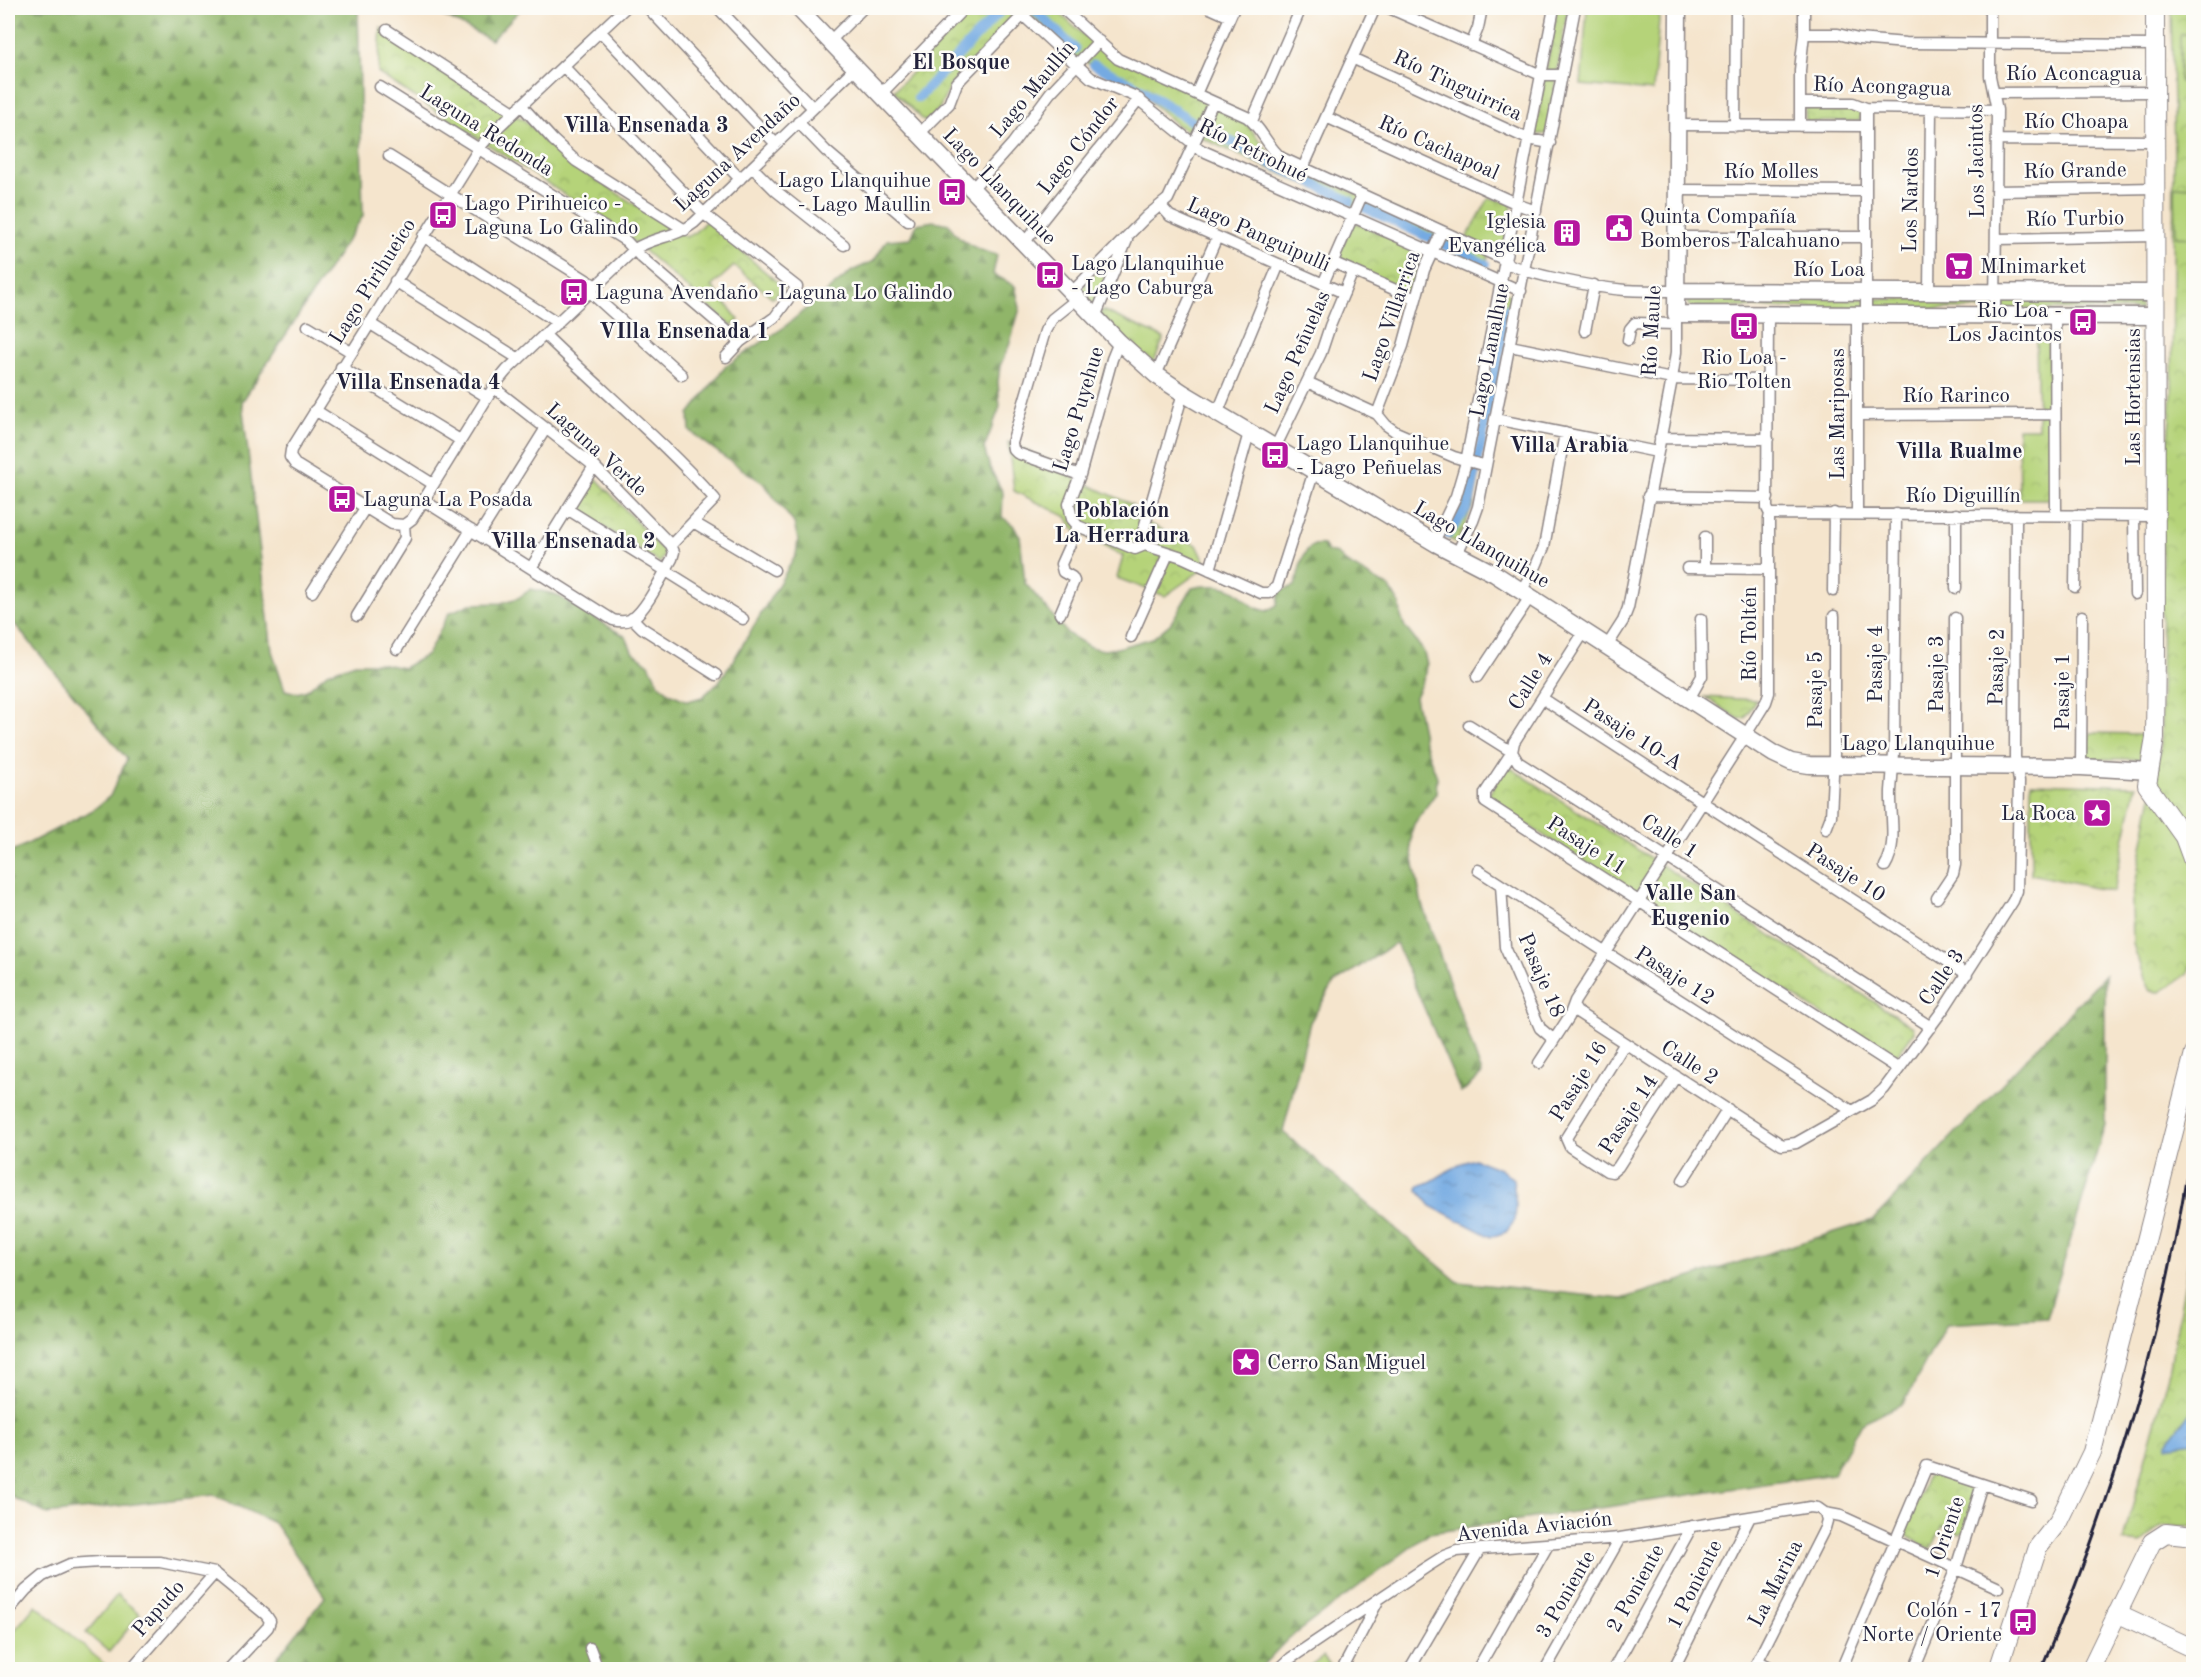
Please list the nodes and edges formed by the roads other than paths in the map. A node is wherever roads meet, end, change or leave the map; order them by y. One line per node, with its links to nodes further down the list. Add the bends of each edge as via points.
1 (625, 8): 24 (street, Lago Pirihueico)
2 (648, 8): 62 (street)
3 (718, 8): 46 (street)
4 (798, 8): 26 (street, Lago Llanquihue)
5 (863, 8): 26 (street)
6 (964, 8): 40 (street)
7 (1062, 8): 27 (street, Río Petrohué)
8 (1210, 8): 21 (street)
9 (1301, 8): 51 (street)
10 (1375, 8): 31 (street)
11 (1389, 8): 22 (street)
12 (1482, 8): 29 (street)
13 (1554, 8): 35 (street, Lago Lanalhue)
14 (1575, 8): 36 (street, Lago Lanalhue)
15 (1678, 8): 53 (street, Río Maule)
16 (1736, 8): 54 (street)
17 (1804, 8): 25 (street)
18 (1990, 8): 28 (street, Los Jacintos)
19 (2155, 8): 30 (main road, Las Hortensias)
20 (1023, 10): 32 (street, Río Petrohué); 57 (street, via 957,83 949,104)
21 (1232, 12): 41 (street)
22 (1410, 12): 29 (street)
23 (387, 30): 45 (street, Laguna Redonda)
24 (600, 31): 33 (street, Lago Pirihueico); 68 (street)
25 (1804, 34): 28 (street, via 1906,43); 44 (street)
26 (830, 41): 34 (street, Lago Llanquihue)
27 (1099, 41): 32 (street, Lago Maullín); 41 (street, Río Petrohué, via 1125,62)
28 (1989, 44): 30 (street); 39 (street, Los Jacintos)
29 (1471, 45): 35 (street)
30 (2154, 45): 38 (main road, Las Hortensias)
31 (1352, 58): 50 (street); 58 (street, Río Tinguirrica)
32 (1076, 65): 42 (street, Río Petrohué, via 1096,82); 70 (street, Lago Maullín)
33 (563, 66): 45 (street, Lago Pirihueico); 79 (street)
34 (856, 67): 40 (street, Lago Llanquihue); 46 (street, Laguna Avendaño)
35 (1540, 75): 36 (street); 58 (street, Lago Lanalhue)
36 (1562, 75): 61 (street, Lago Lanalhue)
37 (380, 87): 64 (street, Laguna Redonda)
38 (2154, 92): 39 (street, Río Aconcagua); 60 (main road, Las Hortensias)
39 (1994, 93): 49 (street, Los Jacintos)
40 (881, 94): 57 (street, Lago Llanquihue)
41 (1196, 94): 43 (street, Río Petrohué)
42 (1139, 99): 63 (street, Río Petrohué); 91 (street, Lago Cóndor)
43 (1213, 102): 51 (street, Río Petrohué); 63 (street)
44 (1800, 103): 47 (street, Río Acongagua, via 1853,103); 55 (street)
45 (518, 108): 64 (street, Lago Pirihueico); 82 (street, Laguna Redonda, via 576,161)
46 (813, 108): 52 (street, Laguna Avendaño)
47 (1866, 108): 48 (street, Río Acongagua); 56 (street, Las Mariposas)
48 (1931, 109): 49 (street, Río Acongagua); 108 (street, Los Nardos)
49 (1997, 110): 59 (street, Los Jacintos)
50 (1326, 117): 67 (street); 76 (street, Río Cachapoal)
51 (1252, 120): 67 (street, Río Petrohué, via 1274,151)
52 (798, 122): 62 (street, Laguna Avendaño); 81 (street)
53 (1677, 125): 54 (street, Río Acongagua); 71 (street, Río Maule)
54 (1735, 126): 55 (street, Río Acongagua)
55 (1800, 126): 56 (street, Río Acongagua)
56 (1865, 126): 72 (street, Las Mariposas)
57 (919, 134): 70 (street, Lago Llanquihue)
58 (1528, 139): 61 (street, Río Tinguirrica); 76 (street, Lago Lanalhue)
59 (1997, 140): 60 (street, Río Choapa); 73 (street, Los Jacintos)
60 (2154, 141): 69 (main road, Las Hortensias)
61 (1550, 143): 78 (street, Lago Lanalhue)
62 (776, 144): 66 (street, Laguna Avendaño)
63 (1193, 145): 77 (street, via 1170,196); 80 (street, Río Petrohué)
64 (480, 147): 74 (street, Lago Pirihueico); 93 (street, Laguna Redonda)
65 (389, 156): 74 (street)
66 (752, 167): 68 (street, Laguna Avendaño); 92 (street)
67 (1304, 168): 75 (street, Río Petrohué)
68 (740, 178): 79 (street, Laguna Avendaño)
69 (2155, 188): 73 (street, Río Grande); 86 (main road, Las Hortensias)
70 (972, 189): 91 (street, Lago Llanquihue)
71 (1677, 190): 72 (street, Río Molles); 88 (street, Río Maule)
72 (1866, 191): 89 (street, Las Mariposas)
73 (1996, 191): 90 (street, Los Jacintos)
74 (450, 194): 85 (street, Lago Pirihueico); 104 (street)
75 (1362, 195): 80 (street, Lago Peñuelas); 83 (street, Río Petrohué)
76 (1517, 203): 78 (street, Río Cachapoal); 97 (street, Lago Lanalhue)
77 (1161, 206): 84 (street); 87 (street, Lago Panguipulli, via 1170,216)
78 (1536, 211): 98 (street, Lago Lanalhue)
79 (704, 214): 82 (street, Laguna Avendaño); 127 (street, via 797,287 776,317)
80 (1352, 218): 94 (street, Río Petrohué); 95 (street, Lago Peñuelas)
81 (908, 221)
82 (685, 230): 93 (street, Laguna Avendaño)
83 (1442, 231): 94 (street, Lago Villarrica); 97 (street, Río Petrohué, via 1501,258)
84 (1130, 233): 112 (street); 119 (street)
85 (423, 236): 100 (street, Lago Pirihueico); 122 (street)
86 (2155, 236): 90 (street, Río Turbio); 111 (main road, Las Hortensias)
87 (1217, 237): 96 (street, Lago Panguipulli); 135 (street)
88 (1676, 237): 89 (street); 106 (street, Río Maule)
89 (1866, 237): 107 (street, Las Mariposas)
90 (1996, 238): 109 (street, Los Jacintos)
91 (1024, 243): 112 (street, Lago Llanquihue)
92 (844, 245)
93 (635, 249): 104 (street, Laguna Avendaño); 127 (street, Laguna Redonda)
94 (1432, 253): 102 (street, Río Petrohué); 113 (street, Lago Villarrica)
95 (1332, 262): 99 (street, Lago Panguipulli); 101 (street, Lago Peñuelas)
96 (1279, 264): 101 (street, Lago Panguipulli); 142 (street)
97 (1506, 264): 98 (street, Río Loa); 102 (street, Lago Lanalhue)
98 (1525, 270): 103 (street, Río Loa); 105 (street, Lago Lanalhue)
99 (1353, 272): 110 (street, Lago Peñuelas); 113 (street, Lago Panguipulli)
100 (395, 281): 121 (street, Lago Pirihueico); 132 (street)
101 (1323, 284): 110 (street, Lago Panguipulli)
102 (1502, 284): 105 (street); 155 (street, Lago Lanalhue)
103 (1594, 285): 106 (street, Río Loa); 124 (street)
104 (593, 289): 122 (street, Laguna Avendaño); 134 (street, via 640,339)
105 (1521, 291): 129 (street, Lago Lanalhue)
106 (1676, 291): 107 (street, Río Loa); 120 (street, Río Maule)
107 (1866, 291): 108 (street, Río Loa); 115 (street, Las Mariposas)
108 (1929, 292): 109 (street, Río Loa)
109 (1995, 292): 111 (street, Río Loa); 116 (street, Los Jacintos)
110 (1344, 293): 138 (street, Lago Peñuelas)
111 (2155, 293): 118 (main road, Las Hortensias)
112 (1074, 296): 119 (street, Lago Llanquihue); 159 (street, via 1044,331 1012,443 1017,453)
113 (1416, 299): 143 (street, Lago Villarrica)
114 (1768, 314): 115 (street); 120 (street); 137 (street, Río Toltén)
115 (1862, 315): 116 (street); 145 (street, Las Mariposas)
116 (1995, 315): 117 (street)
117 (2055, 316): 118 (street); 144 (street)
118 (2155, 316): 175 (main road, Las Hortensias)
119 (1095, 317): 128 (street, Lago Llanquihue)
120 (1676, 319): 126 (street, via 1635,323); 136 (street, Río Maule)
121 (369, 323): 130 (street, Lago Pirihueico); 139 (street, Laguna Verde)
122 (558, 323): 125 (street, Laguna Avendaño)
123 (308, 326): 130 (street)
124 (1585, 331)
125 (545, 335): 132 (street, Laguna Avendaño); 176 (street, via 715,499)
126 (1628, 340)
127 (740, 342): 131 (street)
128 (1119, 342): 135 (street, Lago Llanquihue); 159 (street, Lago Puyehue)
129 (1510, 346): 136 (street); 146 (street, Lago Lanalhue)
130 (351, 352): 133 (street, Lago Pirihueico)
131 (726, 357)
132 (519, 359): 139 (street, Laguna Avendaño)
133 (341, 367): 141 (street, Lago Pirihueico); 152 (street)
134 (682, 375)
135 (1156, 375): 140 (street, Lago Llanquihue)
136 (1672, 379): 137 (street); 150 (street, Río Maule)
137 (1768, 380): 151 (street, Río Toltén)
138 (1306, 382): 143 (street); 153 (street, Lago Peñuelas)
139 (490, 392): 147 (street, Laguna Verde); 152 (street, Laguna Avendaño)
140 (1183, 393): 142 (street, Lago Llanquihue); 183 (street, via 1142,535)
141 (315, 410): 160 (street); 164 (street, Lago Pirihueico, via 290,457)
142 (1217, 414): 148 (street, Lago Llanquihue)
143 (1377, 414): 155 (street, via 1396,432)
144 (2055, 414): 145 (street, Río Rarinco); 172 (street)
145 (1857, 415): 167 (street, Las Mariposas)
146 (1495, 419): 149 (street); 157 (street, Lago Lanalhue)
147 (546, 428): 156 (street, Laguna Verde); 179 (street)
148 (1249, 433): 153 (street, Lago Llanquihue); 192 (street, Lago Peñuelas)
149 (1565, 433): 154 (street); 197 (street, via 1544,547)
150 (1660, 438): 151 (street); 154 (street, Río Maule)
151 (1768, 439): 162 (street, Río Toltén)
152 (460, 440): 160 (street, Laguna Avendaño)
153 (1275, 448): 158 (street, Lago Llanquihue)
154 (1657, 452): 161 (street, Río Maule)
155 (1466, 462): 157 (street); 181 (street, Lago Lanalhue)
156 (594, 466): 165 (street); 182 (street, Laguna Verde)
157 (1486, 466): 185 (street, Lago Lanalhue, via 1476,515)
158 (1314, 471): 181 (street, Lago Llanquihue); 192 (street, via 1273,591 1264,594)
159 (1080, 475): 178 (street, Lago Puyehue, via 1069,507)
160 (433, 484): 163 (street, Laguna Avendaño)
161 (1648, 496): 162 (street); 209 (street, Río Maule, via 1627,612)
162 (1768, 498): 168 (street, Río Toltén)
163 (423, 500): 177 (street, Laguna Avendaño); 179 (street)
164 (365, 508): 177 (street, via 392,524); 196 (street)
165 (567, 509): 187 (street); 190 (street)
166 (1834, 513): 167 (street, Río Diguillín); 168 (street, Río Diguillín); 195 (street)
167 (1857, 513): 169 (street, Río Diguillín)
168 (1770, 514): 189 (street, Río Toltén)
169 (1896, 514): 170 (street, Río Diguillín); 219 (street, Pasaje 4)
170 (1956, 514): 171 (street, Río Diguillín); 194 (street)
171 (2016, 515): 172 (street, Río Diguillín); 221 (street, Pasaje 2)
172 (2056, 515): 173 (street, Río Diguillín)
173 (2076, 515): 174 (street, Río Diguillín); 193 (street)
174 (2134, 516): 175 (street, Río Diguillín); 198 (street)
175 (2156, 516): 223 (main road, Las Hortensias, via 2155,729)
176 (693, 522): 182 (street); 191 (street)
177 (404, 525): 200 (street, Laguna Avendaño, via 405,538)
178 (1078, 526): 183 (street, via 1135,549); 199 (street, via 1060,564 1074,581)
179 (475, 533): 187 (street); 210 (street)
180 (1705, 537): 186 (street)
181 (1434, 542): 185 (street, Lago Llanquihue)
182 (671, 545): 190 (street, via 674,555)
183 (1145, 545): 184 (street)
184 (1168, 554): 192 (street); 208 (street)
185 (1456, 555): 197 (street, Lago Llanquihue)
186 (1706, 567): 188 (street); 189 (street)
187 (531, 568): 203 (street, via 613,620)
188 (1687, 568)
189 (1768, 569): 216 (street, Río Toltén, via 1769,693)
190 (665, 570): 203 (street); 205 (street)
191 (774, 570)
192 (1210, 570)
193 (2075, 587)
194 (1956, 588)
195 (1833, 591)
196 (312, 592)
197 (1525, 594): 207 (street, Lago Llanquihue); 212 (street)
198 (2135, 594)
199 (1060, 614)
200 (357, 616)
201 (1834, 616): 218 (street, Pasaje 5)
202 (2082, 616): 222 (street, Pasaje 1)
203 (632, 618): 211 (street)
204 (1955, 618): 220 (street, Pasaje 3)
205 (743, 619)
206 (1701, 619): 214 (street, via 1702,676)
207 (1584, 632): 209 (street, Lago Llanquihue); 213 (street, Calle 4)
208 (1131, 637)
209 (1606, 646): 214 (street, Lago Llanquihue)
210 (397, 649)
211 (716, 675)
212 (1477, 677)
213 (1542, 698): 217 (street, Calle 4, via 1514,742); 224 (street, Pasaje 10-A)
214 (1689, 699): 216 (street, Lago Llanquihue)
215 (1469, 725): 217 (street, Calle 1)
216 (1745, 736): 218 (street, Lago Llanquihue, via 1791,762); 224 (street, Río Toltén)
217 (1512, 752): 226 (street, Calle 1, via 1518,762); 232 (street, Pasaje 11, via 1485,793 1487,804)
218 (1833, 765): 219 (street, Lago Llanquihue); 225 (street, Pasaje 5, via 1831,816)
219 (1893, 766): 220 (street, Lago Llanquihue); 228 (street, Pasaje 4, via 1892,850)
220 (1955, 766): 221 (street, Lago Llanquihue); 231 (street, Pasaje 3, via 1955,865)
221 (2016, 766): 222 (street, Lago Llanquihue); 234 (street, Calle 3, via 2017,891)
222 (2081, 767): 223 (street, Lago Llanquihue)
223 (2149, 778): 227 (main road, via 2184,837)
224 (1703, 802): 226 (street, Río Toltén); 234 (street, Pasaje 10)
225 (1826, 829)
226 (1667, 858): 232 (street, Río Toltén); 236 (street, Calle 1)
227 (2193, 864)
228 (1885, 866)
229 (1478, 870): 230 (street, Pasaje 12)
230 (1501, 885): 233 (street, Pasaje 12); 237 (street, Pasaje 18, via 1505,947 1540,1028)
231 (1937, 898)
232 (1639, 902): 233 (street, Río Toltén); 241 (street, Pasaje 11)
233 (1606, 953): 235 (street, Río Toltén); 244 (street, Pasaje 12)
234 (1967, 974): 236 (street, Calle 3)
235 (1574, 1007): 237 (street, Río Toltén); 238 (street, Calle 2)
236 (1931, 1027): 241 (street, Calle 3)
237 (1554, 1040): 240 (street, Río Toltén)
238 (1625, 1043): 242 (street, Calle 2); 246 (street, Pasaje 16, via 1566,1141)
239 (2193, 1053): 280 (main road, via 2092,1452 2058,1522 2038,1547)
240 (1539, 1063)
241 (1899, 1069): 244 (street, Calle 3, via 1876,1097)
242 (1676, 1076): 243 (street, Calle 2); 246 (street, Pasaje 14)
243 (1728, 1110): 245 (street, Calle 2); 247 (street)
244 (1852, 1111): 245 (street, Calle 3)
245 (1787, 1145)
246 (1612, 1172)
247 (1683, 1180)
248 (1982, 1484): 249 (street); 255 (street, via 1927,1466); 258 (street, 1 Oriente)
249 (2031, 1500)
250 (1825, 1513): 251 (street, Avenida Aviación, via 1810,1507); 255 (street, Avenida Aviación); 266 (street, La Marina, via 1825,1528)
251 (1750, 1517): 252 (street, Avenida Aviación); 276 (street, 1 Poniente)
252 (1692, 1526): 254 (street, Avenida Aviación); 275 (street, 2 Poniente)
253 (2193, 1536): 263 (main road, via 2170,1533 2155,1539)
254 (1620, 1538): 256 (street, Avenida Aviación); 274 (street, 3 Poniente)
255 (1896, 1540): 258 (street, Avenida Aviación); 278 (street)
256 (1548, 1545): 257 (street, Avenida Aviación); 273 (street)
257 (1480, 1549): 261 (street, Avenida Aviación, via 1444,1556); 272 (street)
258 (1956, 1568): 260 (street, Avenida Aviación); 279 (street, 1 Oriente)
259 (215, 1573): 262 (street, via 160,1562 69,1564 43,1576); 267 (street, Papudo); 268 (street, via 270,1621)
260 (1999, 1588)
261 (1379, 1599): 270 (street, Avenida Aviación); 271 (street)
262 (8, 1611)
263 (2117, 1613): 265 (main road); 281 (main road)
264 (590, 1648): 269 (street)
265 (2193, 1648)
266 (1755, 1665): 277 (street)
267 (130, 1670)
268 (228, 1670)
269 (598, 1670)
270 (1278, 1670)
271 (1342, 1670)
272 (1409, 1670)
273 (1477, 1670)
274 (1545, 1670)
275 (1613, 1670)
276 (1673, 1670)
277 (1776, 1670)
278 (1840, 1670)
279 (1914, 1670)
280 (1998, 1670)
281 (2090, 1670)

